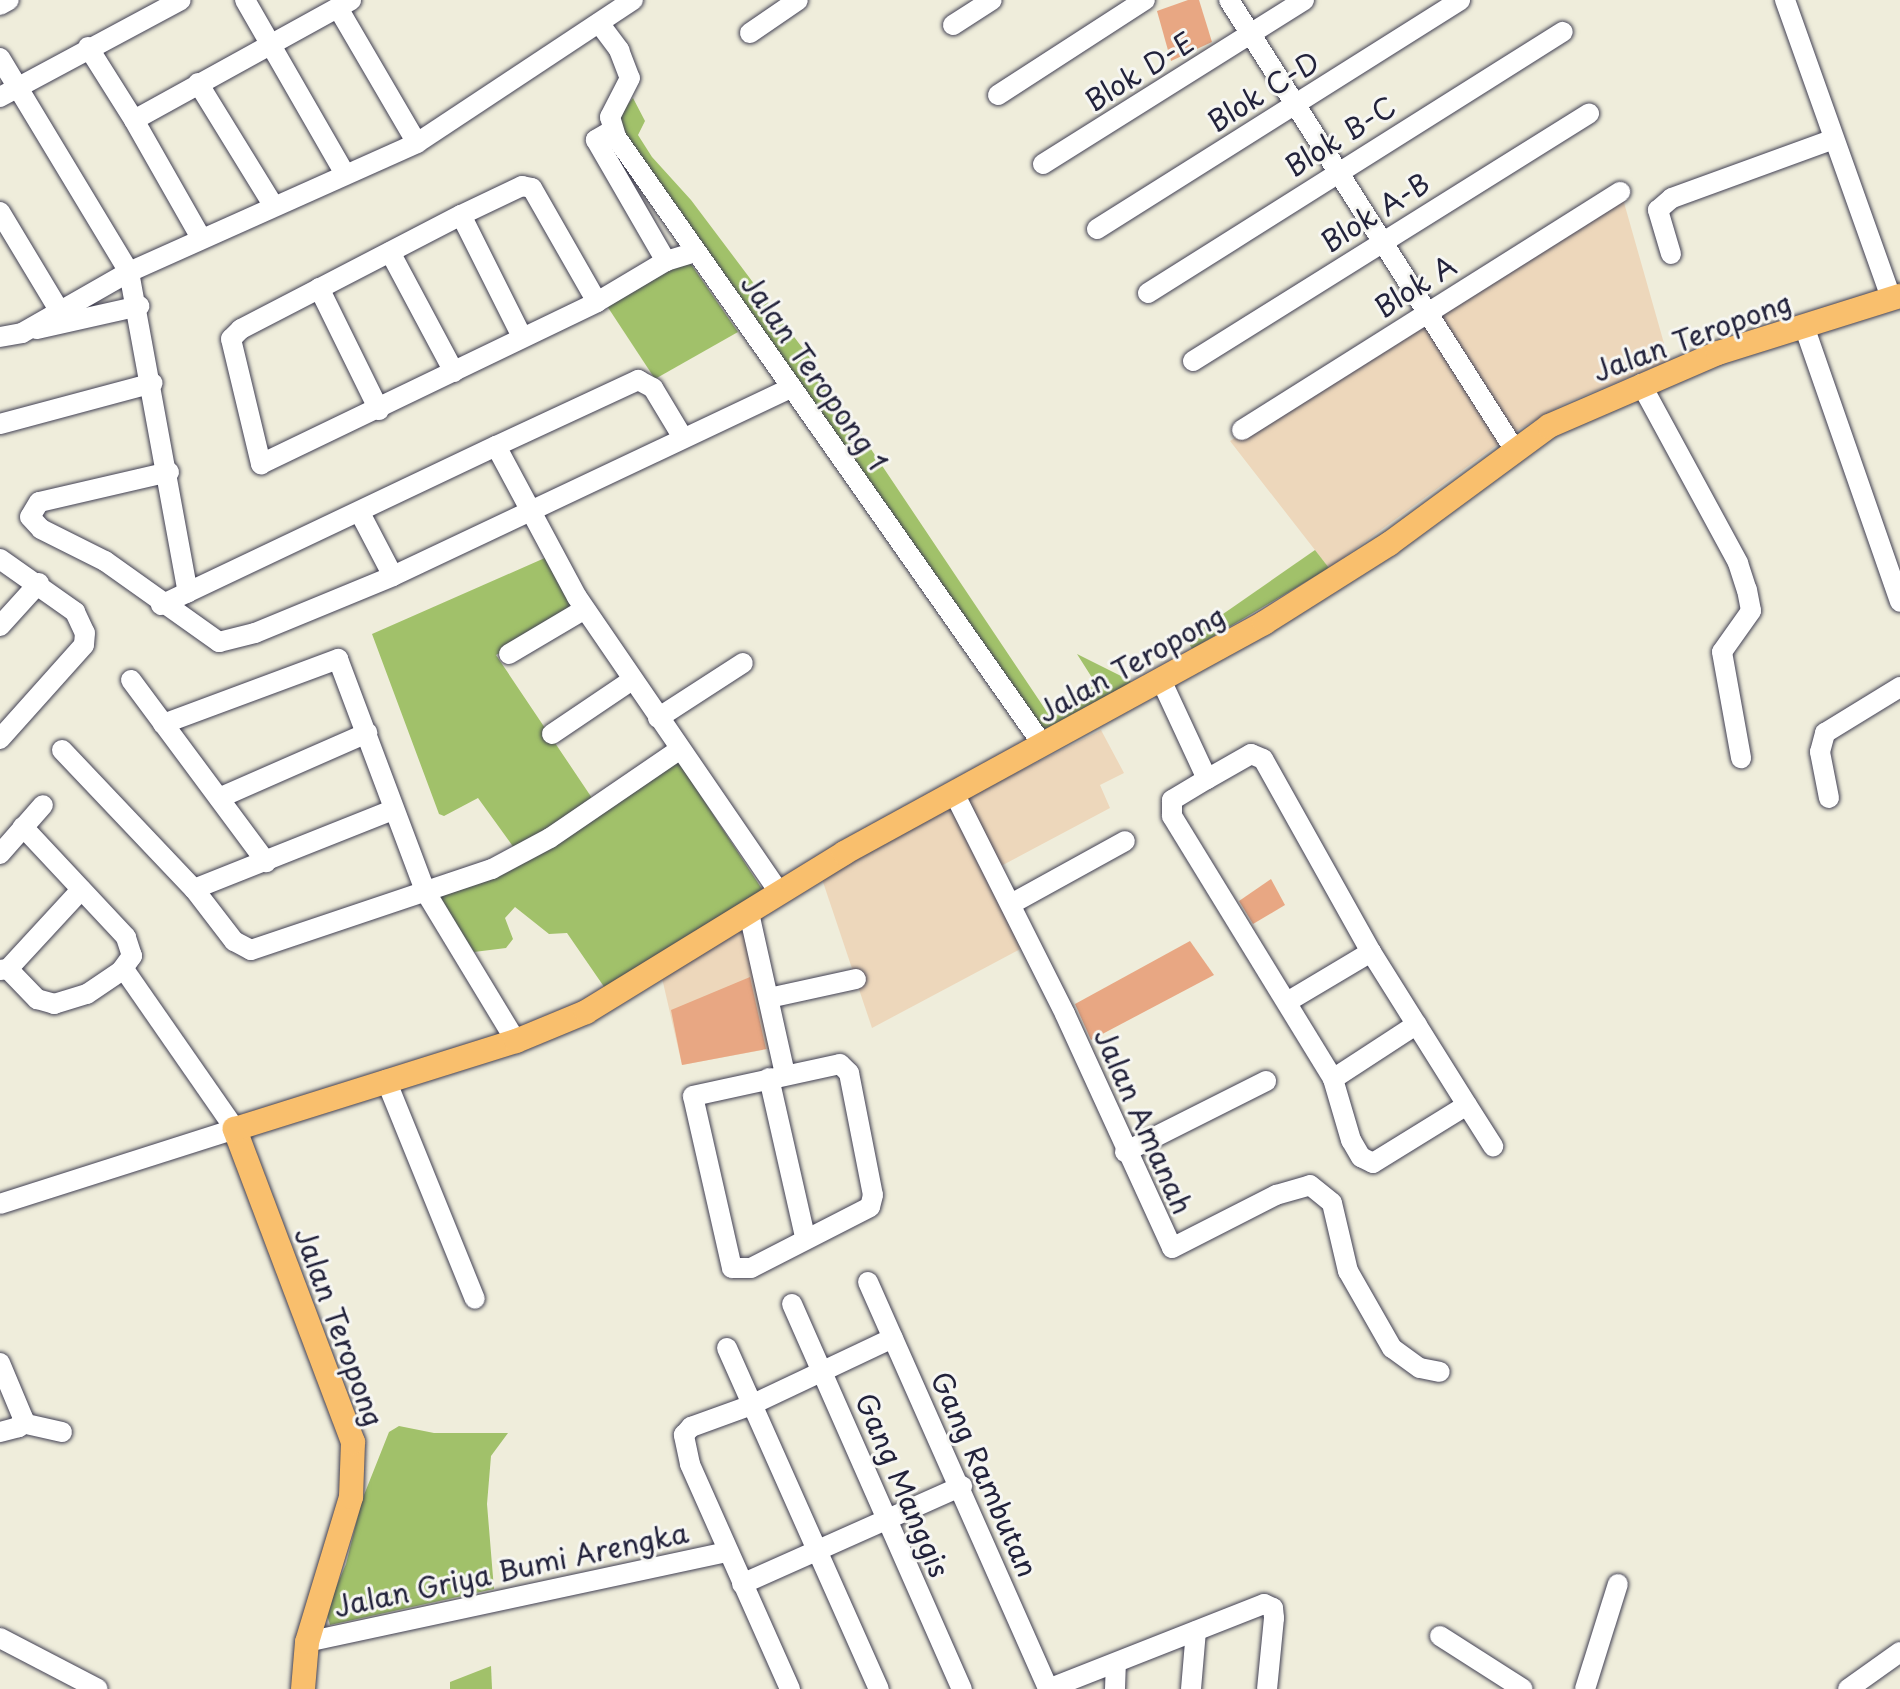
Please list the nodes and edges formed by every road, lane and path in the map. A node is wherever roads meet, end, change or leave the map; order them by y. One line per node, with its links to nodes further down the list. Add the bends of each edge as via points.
1 (9, 0): 13 (street)
2 (181, 0): 20 (street)
3 (245, 0): 19 (street)
4 (633, 0): 14 (street)
5 (798, 0): 17 (street)
6 (992, 0): 15 (street)
7 (1145, 0): 24 (street)
8 (1229, 0): 18 (street)
9 (1304, 0): 18 (street, Blok D-E)
10 (1460, 0): 25 (street, Blok C-D)
11 (1785, 0): 29 (street)
12 (344, 4): 19 (street); 30 (street)
13 (0, 5)
14 (599, 23): 28 (street, via 619,50 630,78 612,109); 30 (street)
15 (953, 25)
16 (1563, 32): 32 (street, Blok B-C)
17 (750, 33)
18 (1250, 34): 25 (street); 31 (street, Blok D-E)
19 (269, 44): 22 (street); 33 (street)
20 (88, 47): 23 (street); 27 (street)
21 (0, 58): 23 (street)
22 (198, 83): 27 (street); 35 (street)
23 (9, 92): 45 (street)
24 (998, 95)
25 (1295, 104): 32 (street); 38 (street, Blok C-D)
26 (1589, 114): 40 (street, Blok A-B)
27 (134, 120): 39 (street)
28 (613, 130): 42 (street, Jalan Teropong 1); 44 (street, via 596,140)
29 (1834, 139): 43 (street, via 1672,198 1658,210); 48 (street)
30 (417, 143): 33 (street)
31 (1043, 164)
32 (1337, 170): 40 (street); 47 (street, Blok B-C)
33 (344, 172): 35 (street)
34 (1620, 192): 52 (street, Blok A)
35 (273, 205): 39 (street)
36 (0, 212): 51 (street)
37 (461, 215): 41 (street); 49 (street, via 522,186 532,188); 56 (street)
38 (1097, 229)
39 (201, 238): 45 (street)
40 (1382, 240): 52 (street); 57 (street, Blok A-B)
41 (390, 252): 46 (street); 58 (street)
42 (695, 252): 44 (street); 61 (street, Jalan Teropong 1)
43 (1671, 254)
44 (666, 261): 49 (street)
45 (129, 272): 50 (street); 51 (street)
46 (319, 288): 62 (street); 62 (street, via 231,339 261,464)
47 (1148, 293)
48 (1896, 297): 53 (main road, Jalan Teropong)
49 (597, 302): 56 (street)
50 (139, 306): 54 (street); 59 (street)
51 (59, 310): 54 (street)
52 (1427, 311): 64 (street, Blok A); 67 (street)
53 (1804, 326): 60 (main road, Jalan Teropong); 75 (street)
54 (22, 333): 55 (street)
55 (0, 337)
56 (522, 337): 58 (street)
57 (1193, 361)
58 (454, 372): 62 (street)
59 (153, 383): 63 (street); 68 (street)
60 (1641, 384): 67 (main road, Jalan Teropong, via 1549,426); 93 (street, via 1738,563 1747,590 1751,611 1722,652)
61 (792, 387): 65 (street); 90 (street, Jalan Teropong 1)
62 (379, 410)
63 (0, 424)
64 (1242, 430)
65 (683, 438): 66 (street, via 653,388 638,380); 70 (street)
66 (496, 446): 69 (street); 70 (street)
67 (1514, 449): 83 (main road, Jalan Teropong, via 1355,566)
68 (169, 472): 74 (street); 76 (street, via 39,502 30,517 41,529 105,561)
69 (360, 513): 72 (street); 74 (street)
70 (530, 514): 72 (street); 77 (street)
71 (0, 559): 73 (street)
72 (393, 576): 76 (street, via 255,633 219,642)
73 (39, 583): 78 (street); 89 (street, via 83,621 84,645)
74 (188, 593): 76 (street)
75 (1900, 602)
76 (161, 605)
77 (585, 609): 79 (street); 82 (street)
78 (0, 626)
79 (509, 654)
80 (743, 663): 85 (street)
81 (131, 680): 86 (street)
82 (632, 680): 85 (street); 88 (street)
83 (1162, 682): 90 (main road, Jalan Teropong); 94 (street)
84 (1900, 687): 97 (street, via 1825,733 1820,752)
85 (658, 718): 92 (street)
86 (163, 724): 87 (street, via 331,659 344,668); 96 (street)
87 (367, 733): 96 (street); 99 (street)
88 (552, 734)
89 (0, 739)
90 (1043, 745): 95 (main road, Jalan Teropong)
91 (62, 750): 104 (street)
92 (679, 750): 106 (street, via 550,838 492,869); 107 (street)
93 (1741, 758)
94 (1207, 779): 110 (street, via 1258,754); 115 (street, via 1172,800 1172,816)
95 (954, 793): 107 (main road, Jalan Teropong); 108 (street, Jalan Amanah)
96 (219, 798): 103 (street)
97 (1829, 798)
98 (43, 805): 100 (street)
99 (393, 810): 103 (street); 106 (street)
100 (23, 827): 102 (street); 105 (street)
101 (1125, 841): 108 (street)
102 (0, 854)
103 (266, 862): 104 (street)
104 (194, 889): 106 (street, via 234,941 251,950)
105 (81, 890): 111 (street); 112 (street, via 126,937 132,956)
106 (425, 891): 117 (street)
107 (779, 892): 109 (main road, Jalan Teropong)
108 (1011, 904): 125 (street, Jalan Amanah)
109 (749, 913): 114 (street); 117 (main road, Jalan Teropong, via 586,1012)
110 (1371, 952): 115 (street); 116 (street)
111 (4, 969): 112 (street, via 37,999 54,1004 87,994)
112 (124, 969): 123 (street)
113 (856, 979): 114 (street)
114 (769, 998): 118 (street)
115 (1287, 1002): 119 (street)
116 (1417, 1024): 119 (street); 122 (street)
117 (516, 1041): 120 (main road, Jalan Teropong)
118 (777, 1076): 127 (street); 127 (street, via 840,1064 849,1073 873,1195 865,1211); 127 (street, via 702,1091 691,1102 732,1268 751,1268)
119 (1333, 1079): 122 (street, via 1345,1129 1367,1162)
120 (386, 1080): 123 (main road, Jalan Teropong); 129 (street)
121 (1266, 1081): 125 (street)
122 (1467, 1105): 124 (street)
123 (228, 1131): 126 (street); 149 (main road, Jalan Teropong, via 353,1442 351,1497)
124 (1493, 1146)
125 (1125, 1152): 135 (street, Jalan Amanah, via 1172,1248 1276,1195 1310,1185 1326,1194 1348,1271 1373,1319 1405,1358)
126 (0, 1204)
127 (805, 1237)
128 (868, 1282): 131 (street, Gang Rambutan)
129 (475, 1299)
130 (792, 1304): 134 (street, Gang Manggis)
131 (893, 1338): 134 (street); 140 (street, Gang Rambutan)
132 (727, 1348): 136 (street)
133 (0, 1363): 137 (street)
134 (823, 1371): 136 (street); 141 (street, Gang Manggis)
135 (1440, 1372)
136 (749, 1406): 142 (street); 143 (street, via 691,1427 682,1445)
137 (22, 1423): 138 (street); 139 (street)
138 (0, 1432)
139 (62, 1432)
140 (962, 1486): 141 (street); 157 (street, Gang Rambutan)
141 (887, 1519): 142 (street); 156 (street, Gang Manggis)
142 (816, 1551): 144 (street); 155 (street)
143 (727, 1552): 144 (street); 149 (street, Jalan Griya Bumi Arengka)
144 (742, 1584): 154 (street)
145 (1618, 1584): 162 (street)
146 (1196, 1631): 151 (street); 159 (street); 160 (street, via 1264,1604 1273,1608)
147 (1440, 1636): 161 (street)
148 (0, 1638): 152 (street)
149 (307, 1642): 153 (main road, Jalan Teropong)
150 (1900, 1652): 163 (street)
151 (1116, 1665): 157 (street); 158 (street)
152 (98, 1689)
153 (303, 1689)
154 (790, 1689)
155 (879, 1689)
156 (962, 1689)
157 (1048, 1689)
158 (1115, 1689)
159 (1191, 1689)
160 (1267, 1689)
161 (1523, 1689)
162 (1585, 1689)
163 (1848, 1689)

